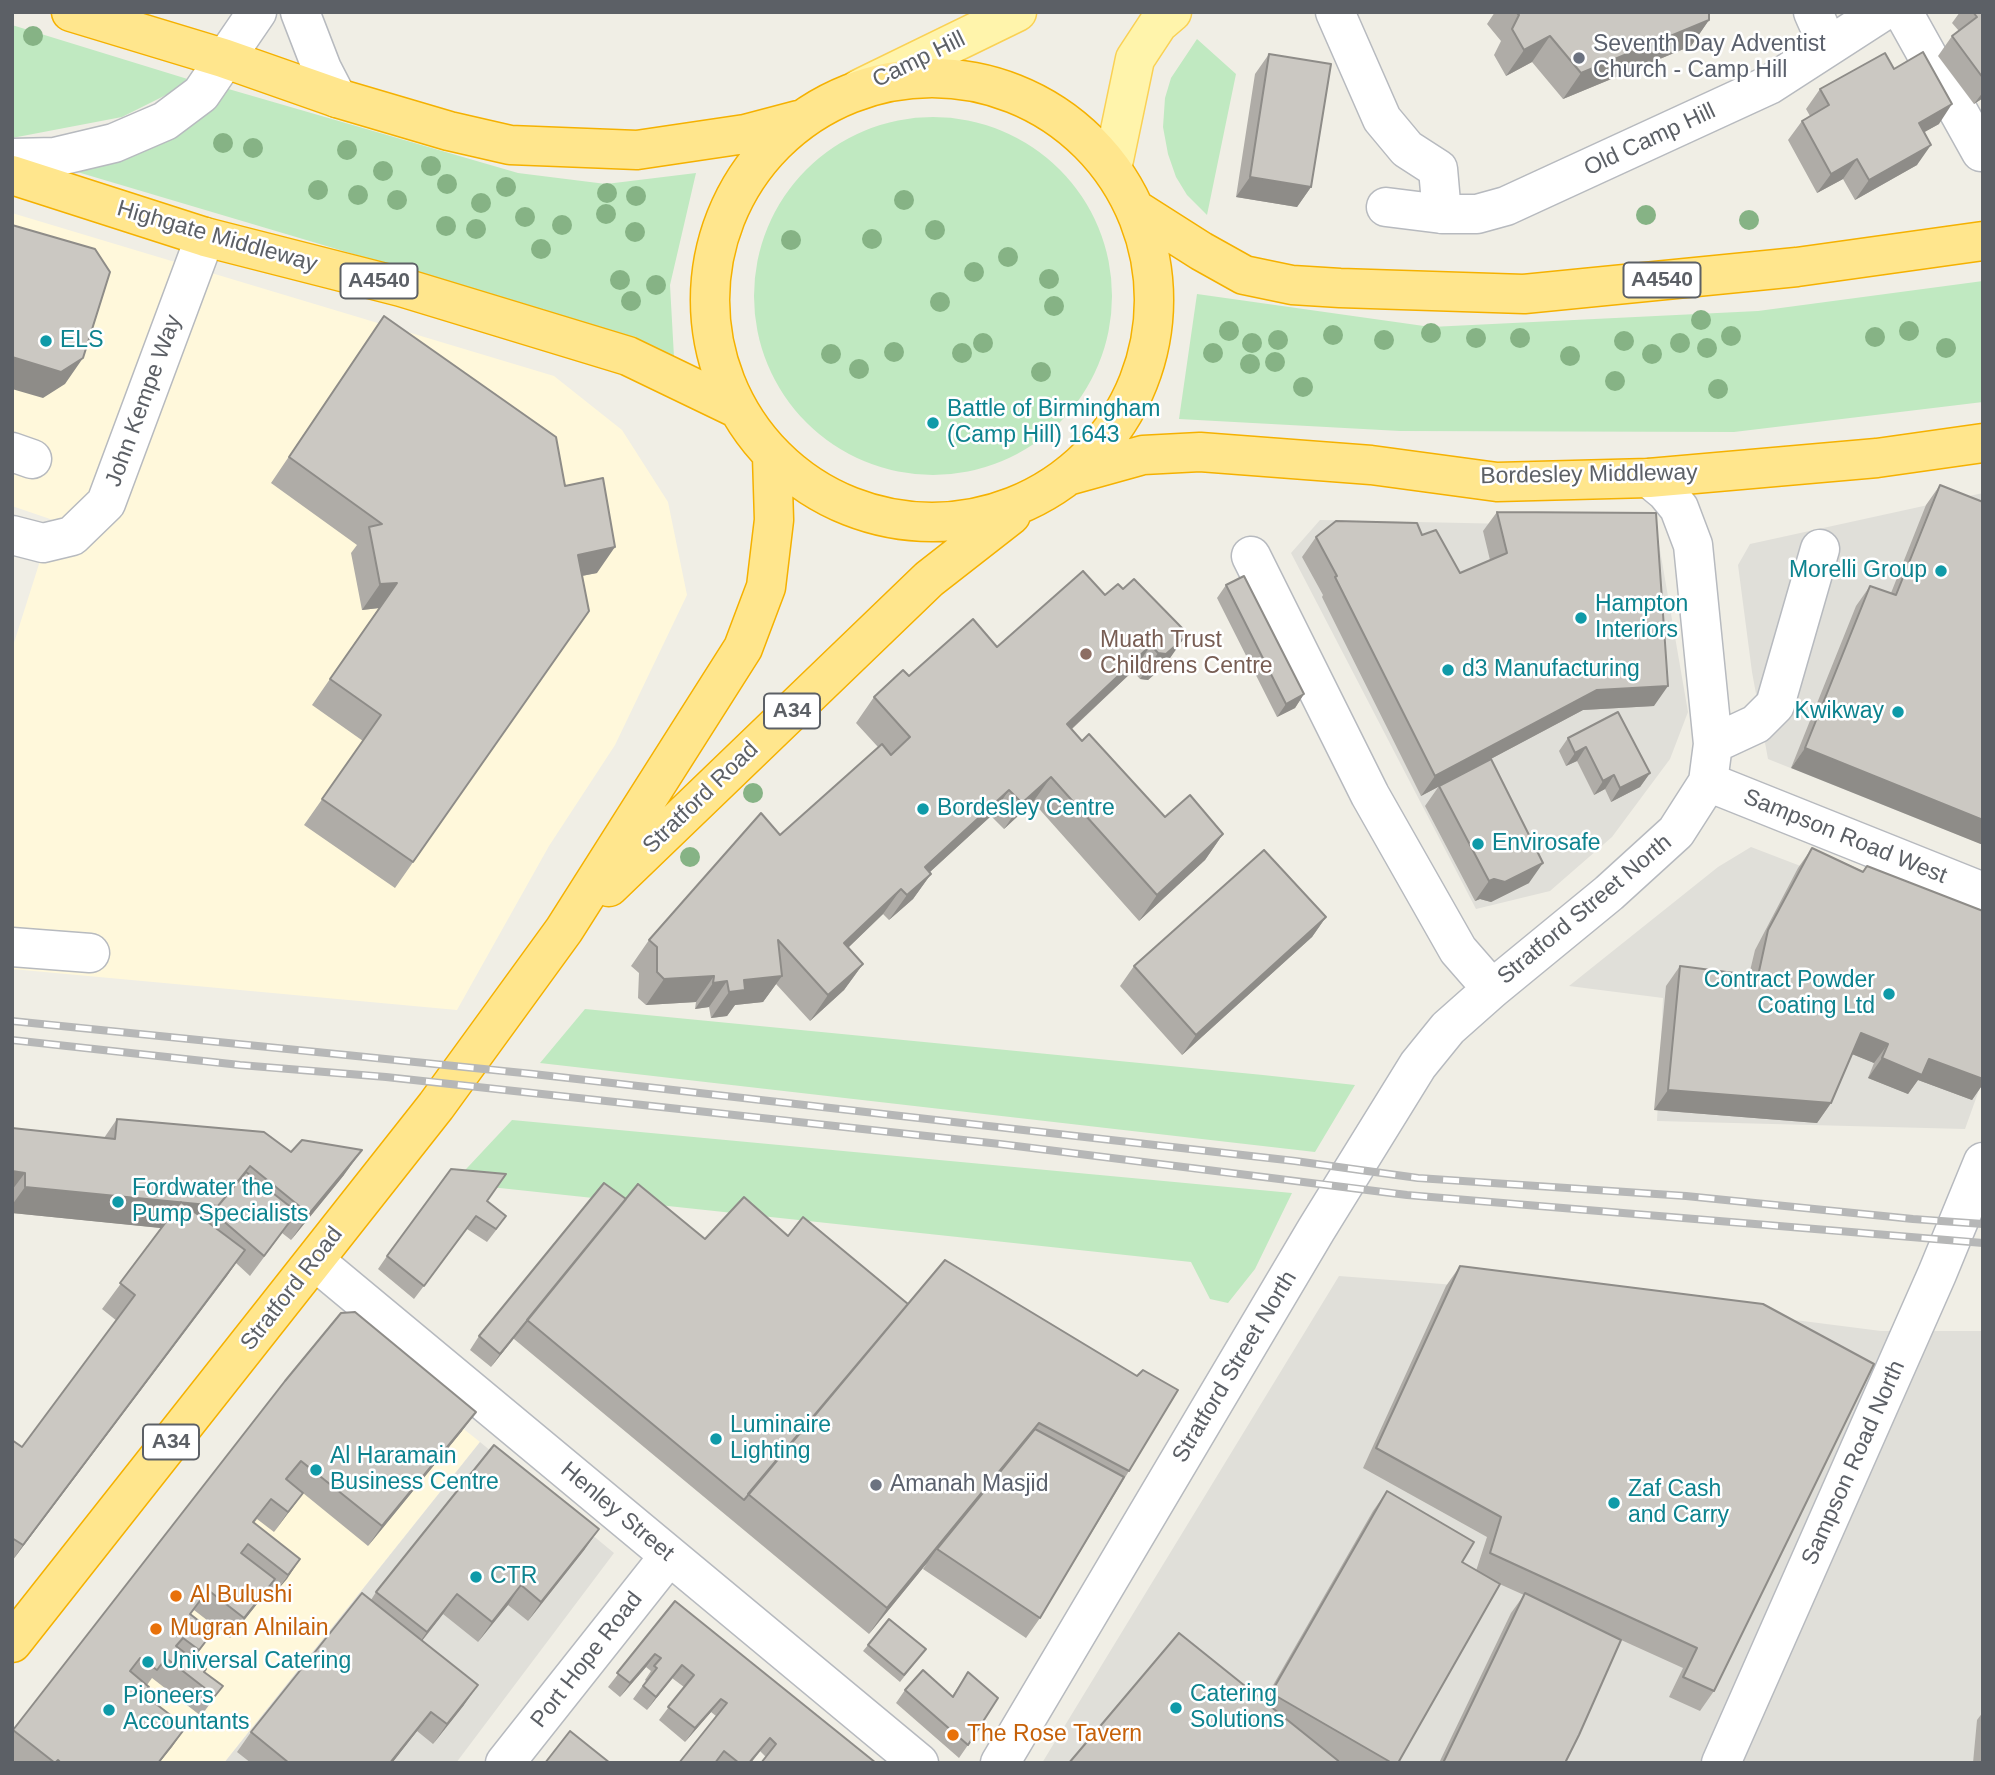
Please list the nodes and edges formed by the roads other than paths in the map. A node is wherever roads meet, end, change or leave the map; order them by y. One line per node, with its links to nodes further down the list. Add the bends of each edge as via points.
1 (71, 12): 11 (highway)
2 (257, 12): 11 (street)
3 (300, 12): 13 (street)
4 (1017, 12): 12 (main road, Camp Hill)
5 (1172, 12): 17 (main road, via 1158,24 1135,59)
6 (1335, 12): 21 (street, via 1382,119 1407,149 1438,169)
7 (1813, 12): 10 (street)
8 (1882, 12): 10 (street, Old Camp Hill)
9 (1903, 12): 15 (street)
10 (1828, 46): 21 (street, Old Camp Hill, via 1769,85 1506,206 1477,214)
11 (223, 58): 13 (highway); 16 (street, via 201,94 165,121 114,142 55,157)
12 (859, 89): 14 (highway); 17 (highway, via 898,79 938,77 979,82 1017,94 1085,138)
13 (337, 98): 14 (highway, via 510,145 590,149 637,150 745,134)
14 (800, 119): 24 (highway, via 754,164 723,221 717,247 709,285 714,349)
15 (1981, 152)
16 (12, 158)
17 (1112, 169): 20 (highway)
18 (12, 175): 22 (highway, Highgate Middleway / A4540)
19 (1386, 207): 21 (street, Old Camp Hill)
20 (1135, 209): 23 (highway, A4540, via 1244,275 1340,289 1524,293 1797,267); 27 (highway, via 1152,265 1153,323 1139,381 1111,432)
21 (1442, 214)
22 (205, 237): 24 (highway, Highgate Middleway / A4540, via 401,287 628,356); 30 (street, John Kempe Way, via 106,503 72,536 43,543)
23 (1983, 241)
24 (738, 409): 26 (highway)
25 (1983, 443): 28 (highway, Bordesley Middleway, via 1877,458)
26 (772, 456): 29 (highway, via 828,497 893,520 962,522); 36 (highway, Stratford Road / A34, via 774,520 766,587 743,648)
27 (1071, 475): 28 (highway, Bordesley Middleway, via 1143,455 1200,452 1371,465 1497,482); 29 (highway)
28 (1649, 478): 33 (street, Stratford Street North, via 1679,508 1693,545)
29 (1028, 501): 36 (highway, Stratford Road / A34, via 929,579)
30 (12, 534)
31 (1820, 550): 33 (street, via 1774,705 1756,724)
32 (1251, 556): 39 (street, Stratford Street North, via 1377,807 1458,950)
33 (1713, 744): 34 (street, Stratford Street North)
34 (1708, 782): 35 (street, Sampson Road West); 39 (street, Stratford Street North, via 1676,832)
35 (1983, 892)
36 (564, 930): 41 (highway, Stratford Road / A34, via 436,1106)
37 (12, 947): 38 (street)
38 (90, 953)
39 (1492, 989): 46 (street, Stratford Street North, via 1448,1028 1418,1065)
40 (1983, 1162): 47 (street, Sampson Road North)
41 (315, 1261): 42 (street, Henley Street); 43 (highway, Stratford Road / A34)
42 (669, 1556): 44 (street, Port Hope Road); 45 (street, Henley Street)
43 (17, 1628)
44 (505, 1763)
45 (919, 1763)
46 (1000, 1763)
47 (1721, 1763)

